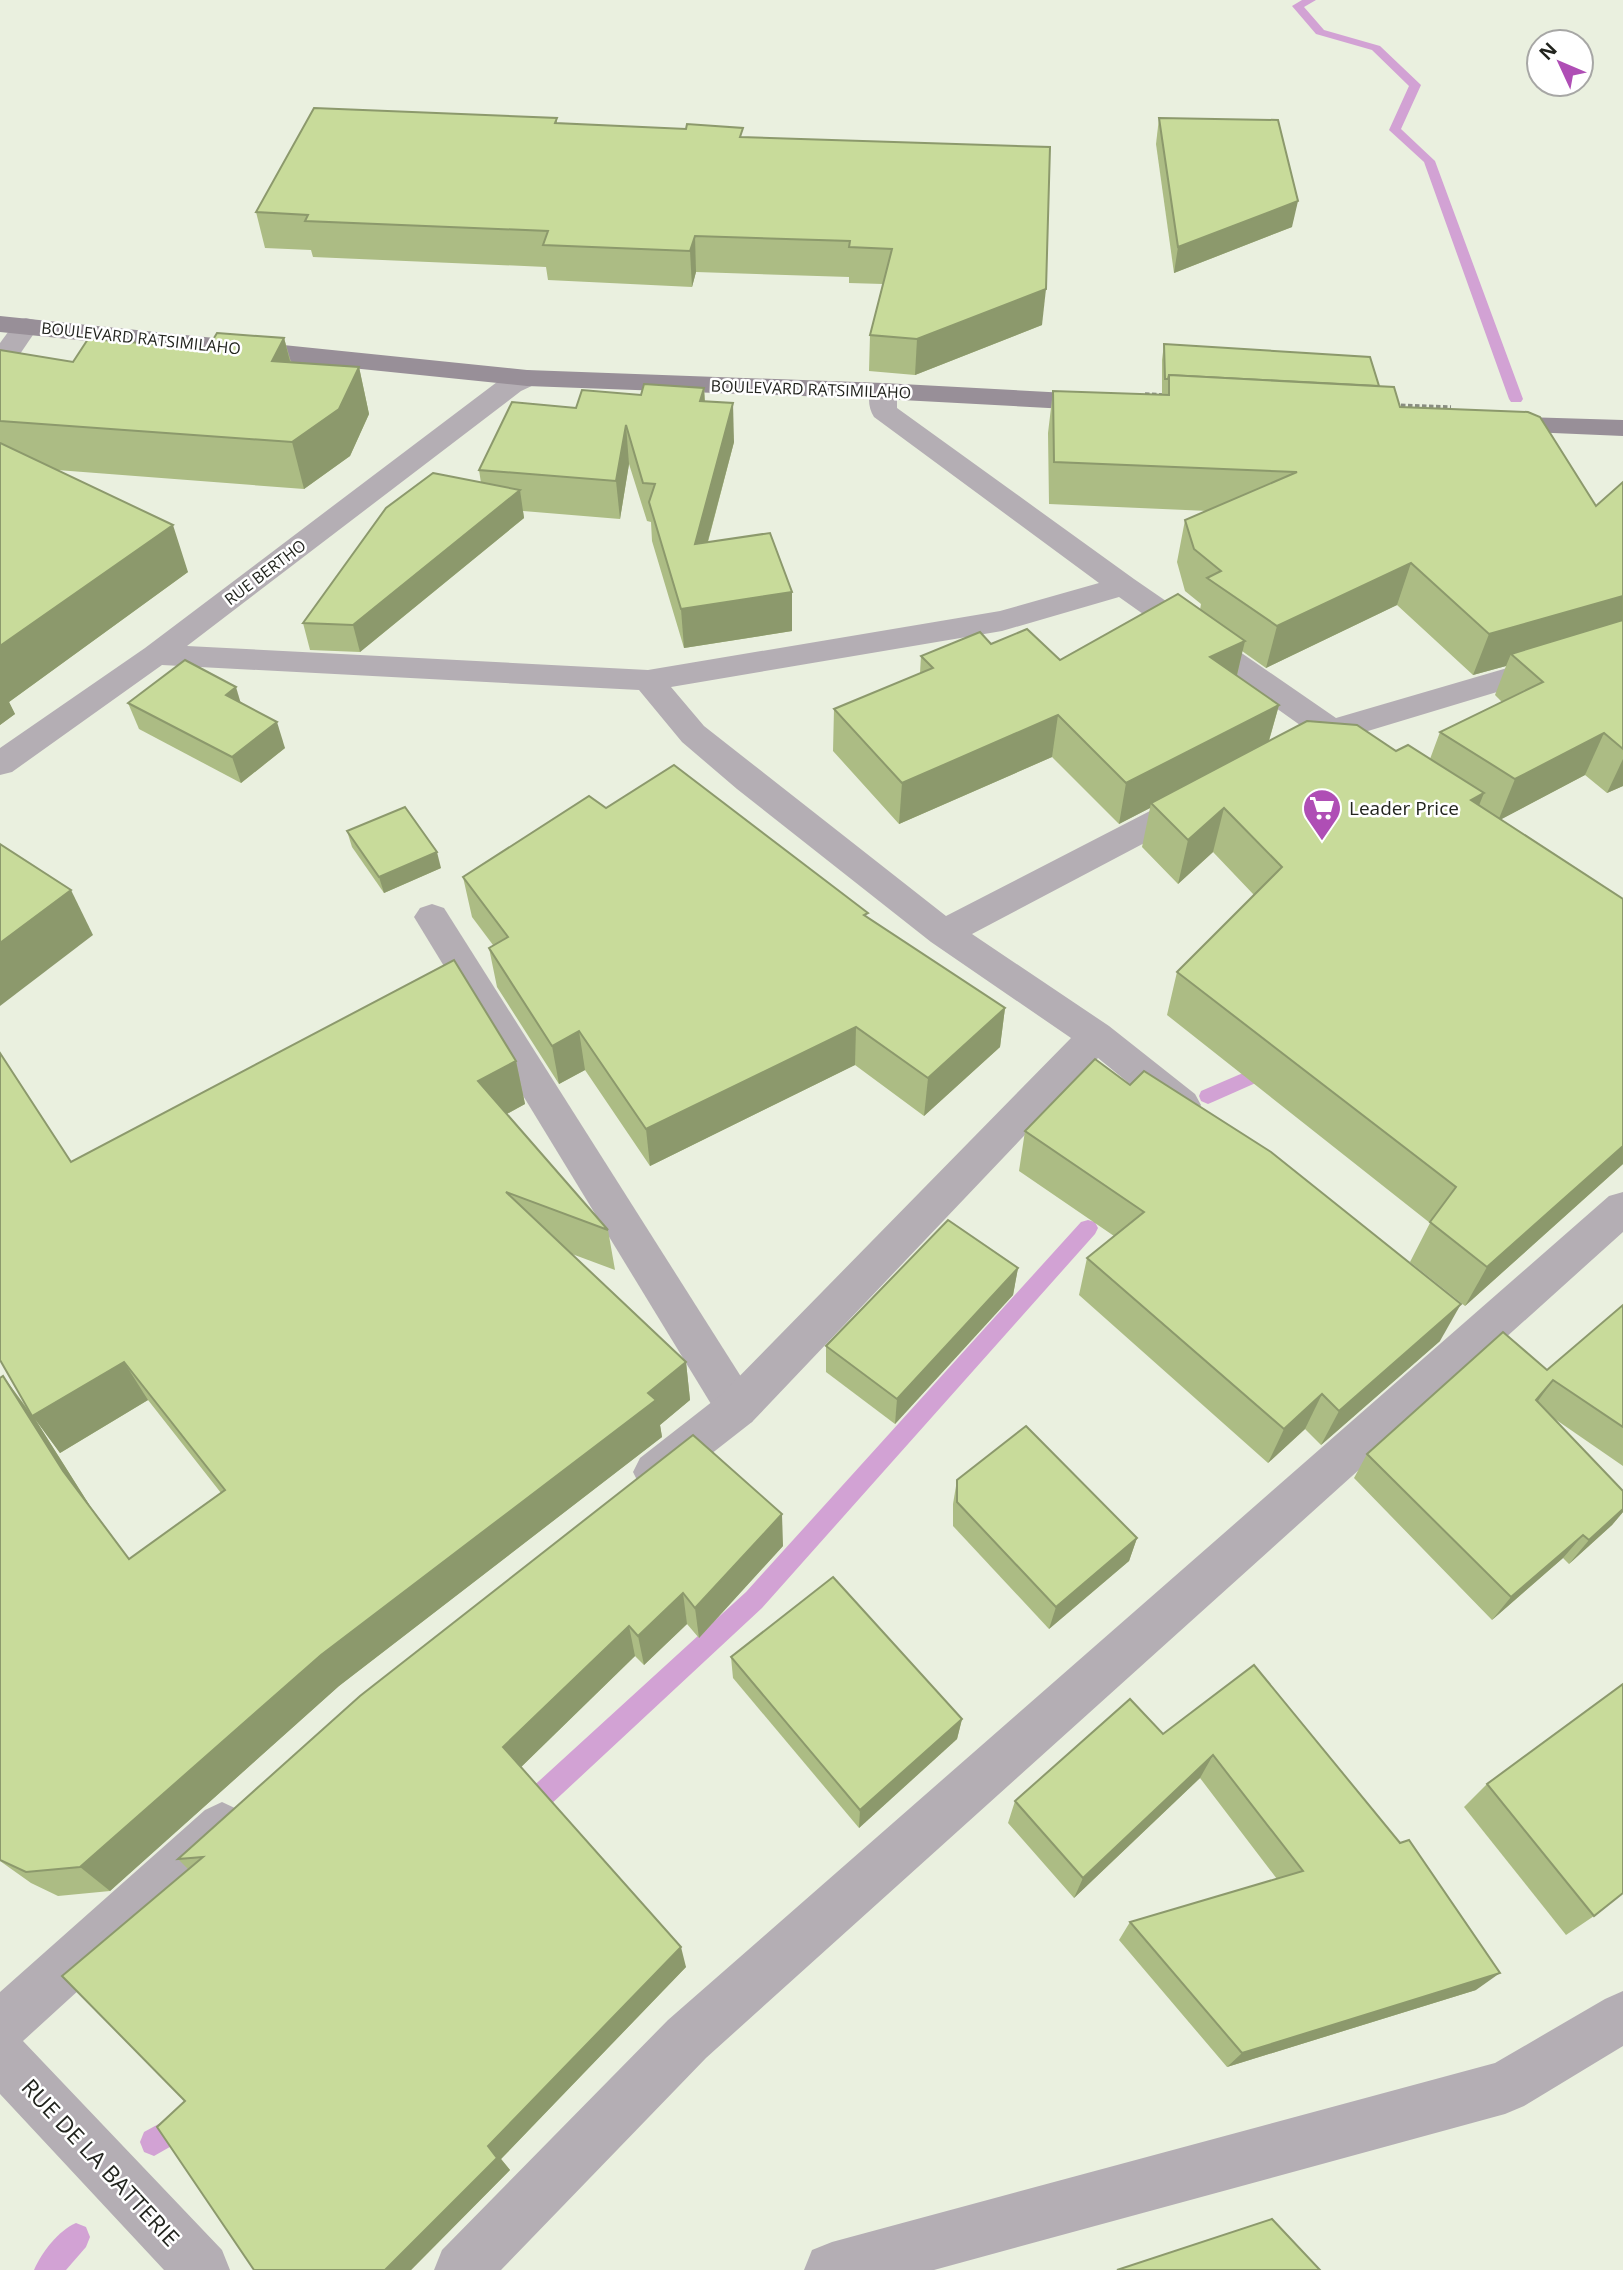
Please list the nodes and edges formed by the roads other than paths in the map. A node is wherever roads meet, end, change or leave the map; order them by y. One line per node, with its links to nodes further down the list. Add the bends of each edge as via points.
1 (13, 325): 2 (street, via 11,348); 3 (main road, BOULEVARD RATSIMILAHO)
2 (0, 354)
3 (527, 378): 4 (main road, BOULEVARD RATSIMILAHO); 10 (street, RUE BERTHO, via 511,385)
4 (883, 391): 5 (main road, BOULEVARD RATSIMILAHO); 8 (street, via 884,411)
5 (1134, 404)
6 (1468, 422): 7 (main road)
7 (1623, 428)
8 (1123, 586): 11 (street, via 1002,621); 12 (street)
9 (1623, 644): 12 (street)
10 (156, 655): 11 (street); 14 (street, RUE BERTHO)
11 (648, 680): 18 (street, via 693,734)
12 (1330, 731): 13 (street); 15 (street)
13 (1282, 757)
14 (0, 764)
15 (1389, 769)
16 (1222, 788): 18 (street)
17 (432, 917): 22 (street)
18 (944, 933): 19 (street)
19 (1096, 1036): 20 (street); 22 (street)
20 (1204, 1123)
21 (1623, 1208): 29 (street, via 1459,1328 687,2039)
22 (737, 1408): 23 (street)
23 (629, 1493)
24 (256, 1797): 26 (street)
25 (1623, 2017): 30 (street, via 1505,2087)
26 (0, 2027)
27 (0, 2055): 28 (street, RUE DE LA BATTERIE)
28 (202, 2270)
29 (462, 2270)
30 (832, 2270)

